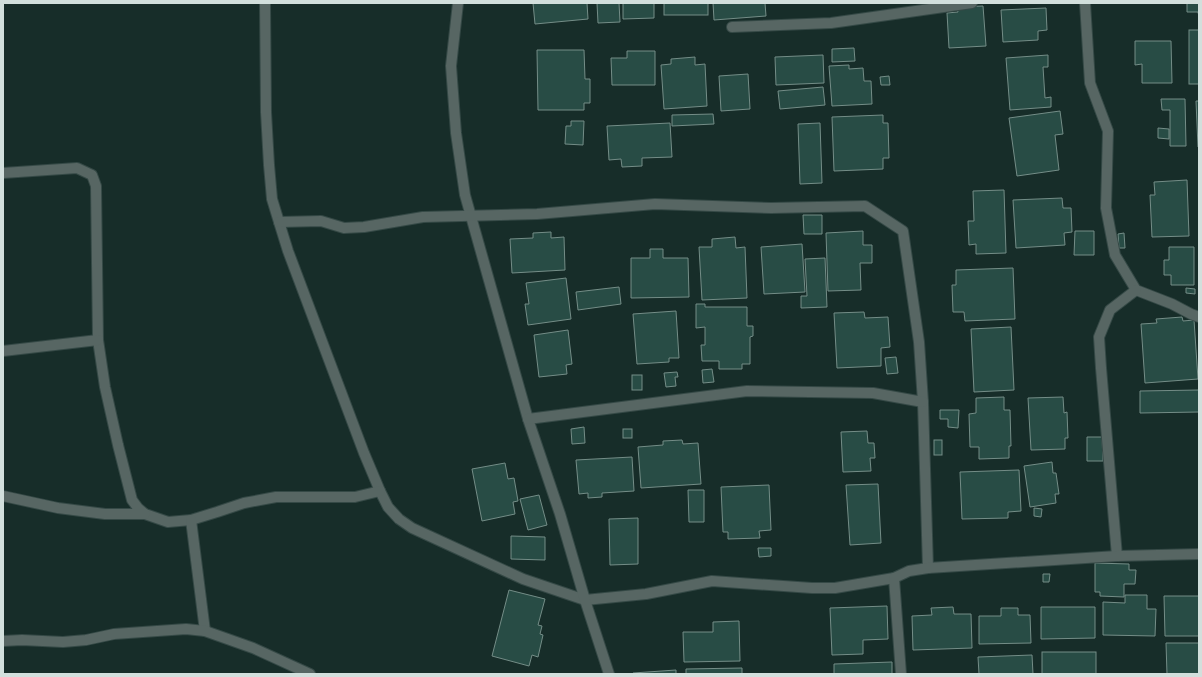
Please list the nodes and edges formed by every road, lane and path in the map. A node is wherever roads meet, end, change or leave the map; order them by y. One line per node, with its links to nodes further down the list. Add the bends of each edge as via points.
1 (265, 3): 8 (street, via 269,165 272,199)
2 (458, 3): 7 (street, via 451,66 455,125 465,195)
3 (972, 3): 5 (street, via 831,23)
4 (1085, 3): 9 (street, via 1090,84 1108,131 1107,216 1114,255)
5 (732, 26)
6 (3, 173): 11 (street, via 77,168 92,175 96,186)
7 (471, 216): 8 (street, via 423,217 344,228 321,221); 13 (street, via 537,214 656,204 771,208 865,206 903,231 919,342); 14 (street)
8 (279, 222): 15 (street)
9 (1136, 290): 10 (street); 20 (street, via 1110,310 1099,337)
10 (1199, 317)
11 (98, 340): 12 (street); 17 (street, via 105,387 132,500)
12 (3, 351)
13 (923, 402): 14 (street, via 873,394 747,391); 21 (street)
14 (528, 419): 23 (street)
15 (380, 491): 18 (street, via 355,497 276,497 244,503); 23 (street, via 388,507 412,528 523,579)
16 (3, 496): 17 (street, via 58,508 105,514)
17 (145, 514): 18 (street, via 168,522)
18 (191, 520): 24 (street)
19 (1199, 554): 20 (street)
20 (1117, 556): 21 (street)
21 (928, 568): 22 (street, via 909,571)
22 (894, 578): 23 (street, via 835,588 712,581 646,594); 28 (street)
23 (585, 600): 27 (street)
24 (205, 631): 25 (street, via 186,629 114,634 64,642); 26 (street, via 253,648)
25 (3, 641)
26 (303, 673)
27 (609, 674)
28 (902, 674)

